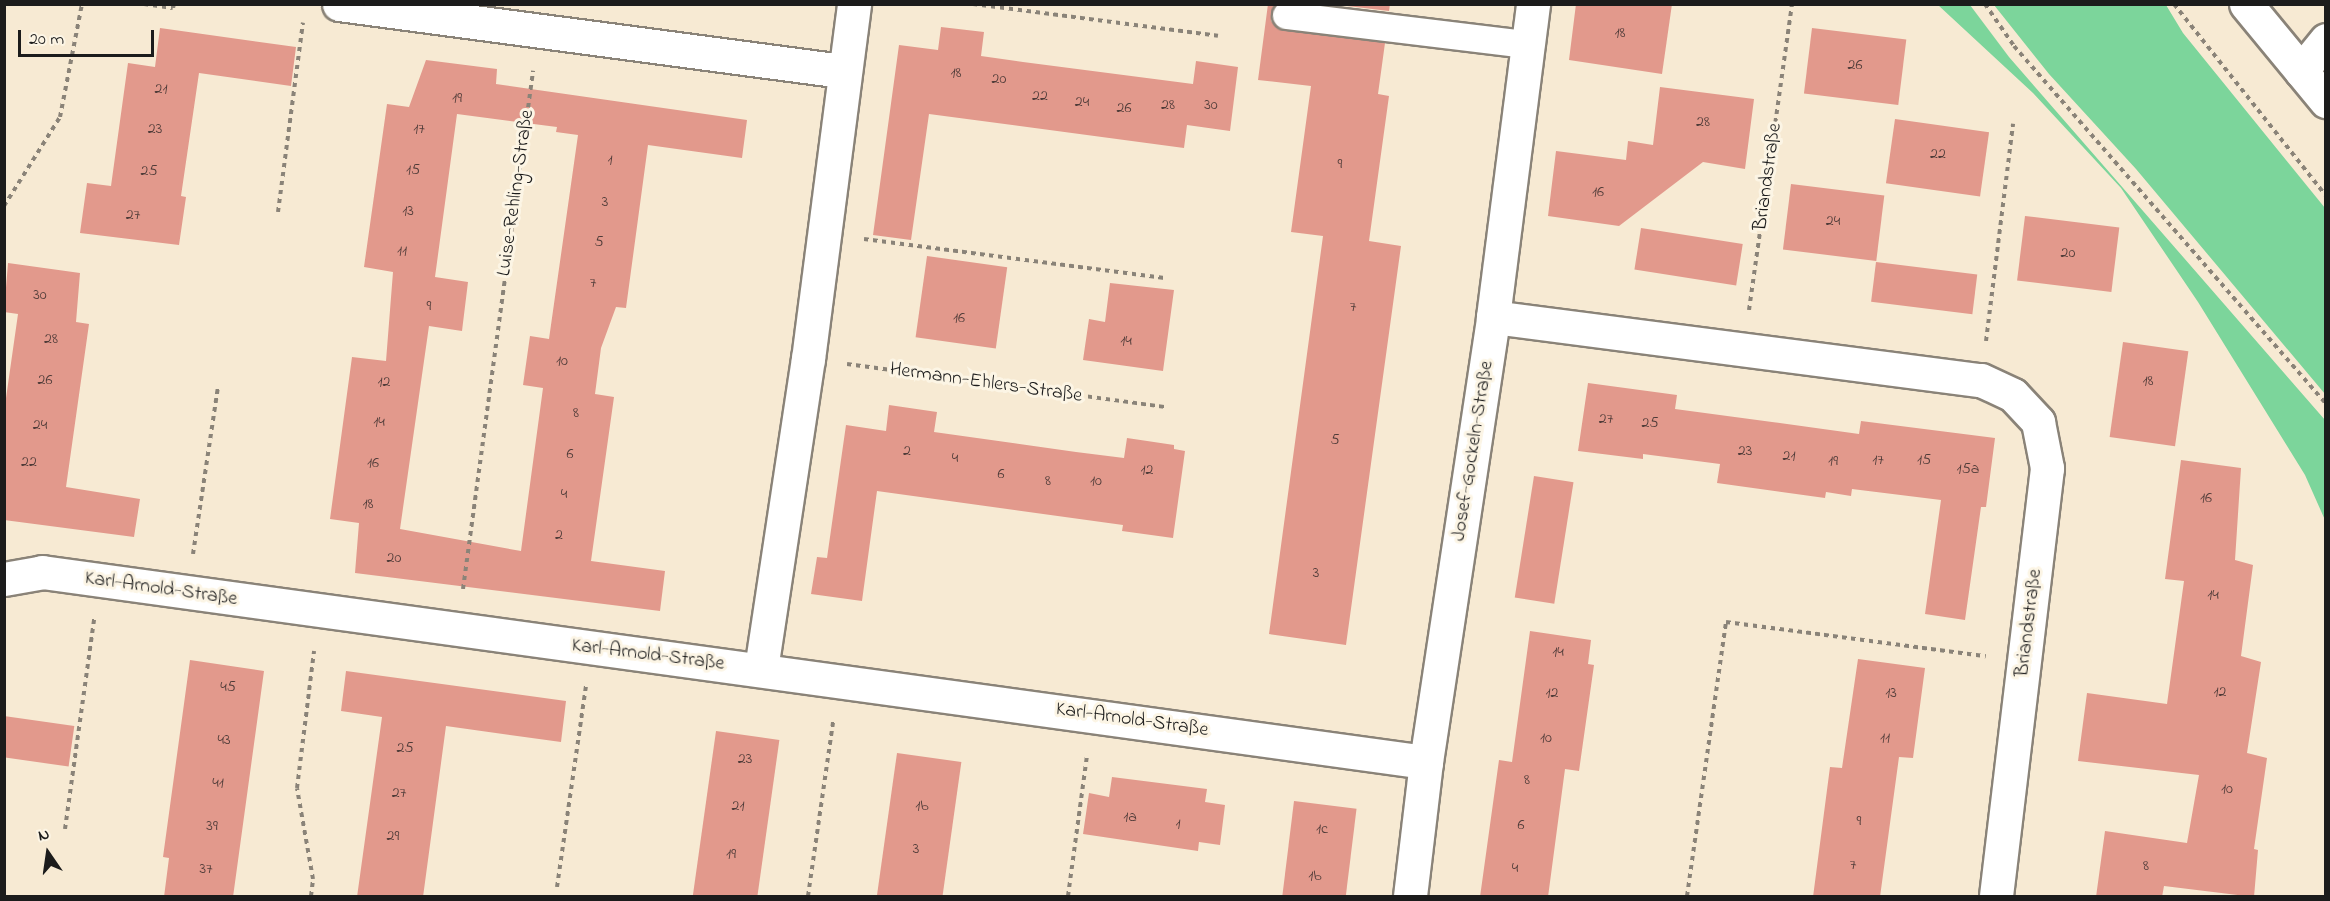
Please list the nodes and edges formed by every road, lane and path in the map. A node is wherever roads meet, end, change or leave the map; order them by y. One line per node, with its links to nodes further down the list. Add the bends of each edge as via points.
1 (82, 4): 24 (path, via 60,117)
2 (144, 4): 3 (path, via 173,8)
3 (174, 4)
4 (339, 4): 14 (street)
5 (854, 4): 18 (street)
6 (973, 4): 15 (path)
7 (1533, 4): 17 (street, Josef-Gockeln-Straße)
8 (1792, 4): 30 (path, Briandstraße)
9 (1985, 4): 34 (path, via 2014,46)
10 (2174, 4): 23 (path)
11 (2246, 4): 19 (street)
12 (303, 15): 25 (path)
13 (1286, 15): 17 (lane)
14 (538, 34): 18 (street); 40 (path, Luise-Rehling-Straße)
15 (1218, 36)
16 (2325, 40): 19 (street)
17 (1527, 44): 29 (street, Josef-Gockeln-Straße)
18 (842, 71): 27 (street)
19 (2301, 71): 20 (street)
20 (2325, 101)
21 (2013, 124): 32 (path)
22 (2325, 176): 23 (path)
23 (2324, 195): 26 (path)
24 (4, 206)
25 (278, 212)
26 (2325, 226)
27 (825, 233): 28 (path); 31 (street)
28 (1164, 278)
29 (1493, 317): 30 (street, Briandstraße); 46 (street, Josef-Gockeln-Straße)
30 (1744, 350): 32 (street, Briandstraße)
31 (808, 359): 35 (path, Hermann-Ehlers-Straße); 43 (street)
32 (1981, 380): 42 (street, Briandstraße, via 2013,395 2038,422 2047,468)
33 (218, 387): 38 (path)
34 (2325, 404)
35 (1164, 407)
36 (4, 579): 37 (street, Karl-Arnold-Straße, via 42,572)
37 (99, 580): 38 (street, Karl-Arnold-Straße); 47 (path)
38 (188, 593): 39 (street, Karl-Arnold-Straße)
39 (318, 613): 40 (street, Karl-Arnold-Straße); 49 (path, via 297,788 313,879)
40 (457, 632): 41 (street, Karl-Arnold-Straße)
41 (591, 648): 43 (street, Karl-Arnold-Straße); 48 (path)
42 (2025, 661): 53 (path, via 1725,622); 54 (street, Briandstraße)
43 (761, 669): 44 (street, Karl-Arnold-Straße)
44 (838, 682): 45 (street, Karl-Arnold-Straße); 50 (path)
45 (1092, 714): 46 (street, Karl-Arnold-Straße); 51 (path)
46 (1426, 762): 52 (street, Josef-Gockeln-Straße)
47 (65, 829)
48 (557, 887)
49 (310, 897)
50 (808, 897)
51 (1068, 897)
52 (1410, 897)
53 (1687, 897)
54 (1996, 897)

